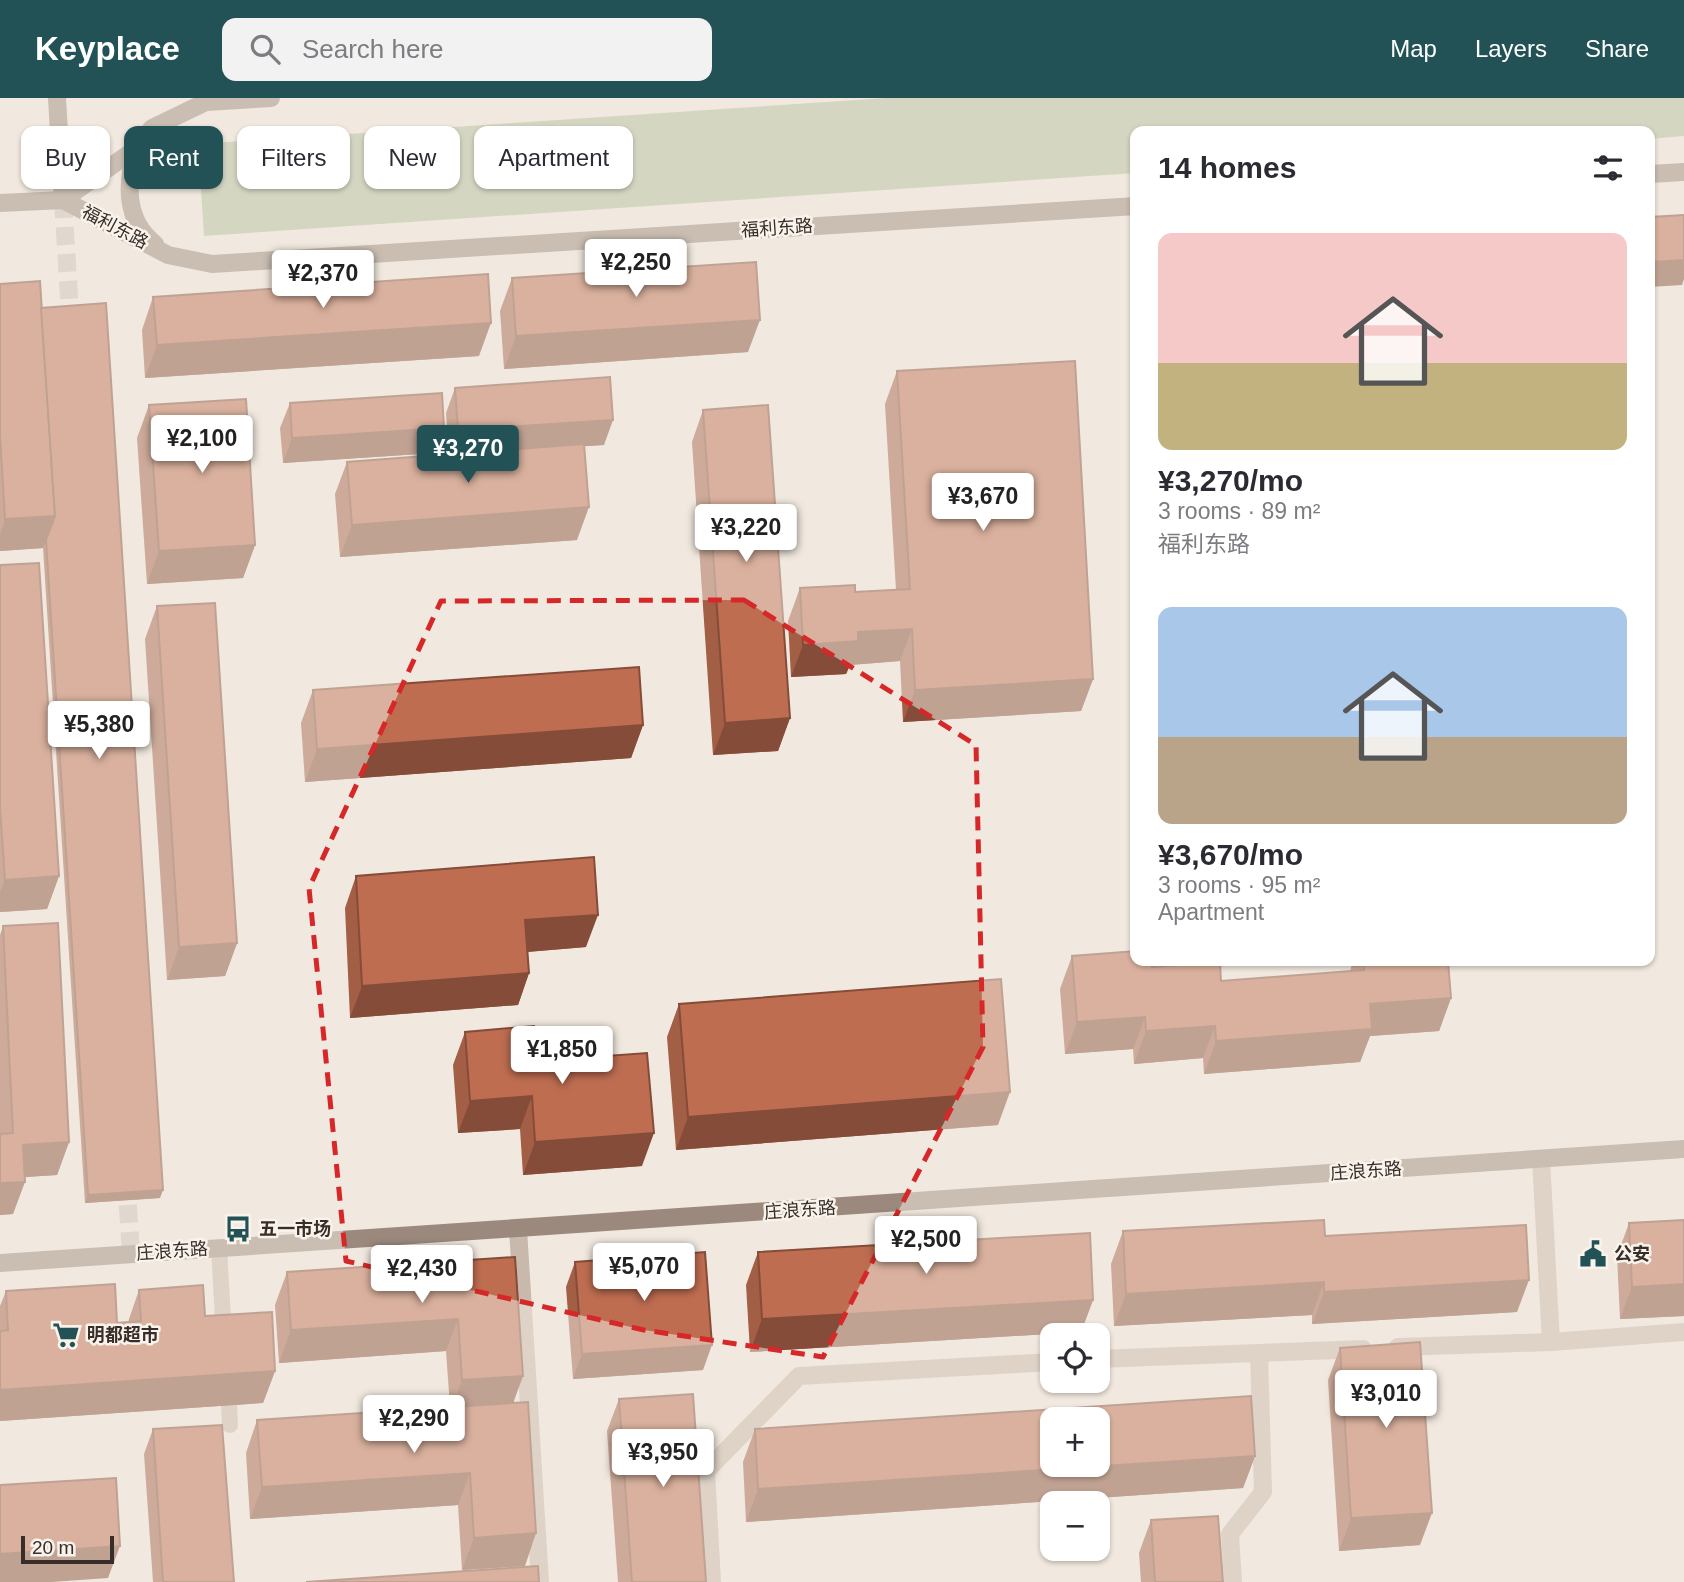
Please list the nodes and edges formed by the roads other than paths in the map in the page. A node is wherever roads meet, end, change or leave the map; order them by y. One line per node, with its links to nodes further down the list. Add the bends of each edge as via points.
1 (57, 98): 8 (street)
2 (271, 98): 3 (street, 福利东路, via 206,102)
3 (156, 126)
4 (124, 157): 8 (street, 福利东路)
5 (1684, 172): 6 (street)
6 (1655, 174)
7 (130, 189): 11 (street, 福利东路, via 132,207 149,240)
8 (62, 200): 9 (street, 福利东路); 11 (street, 福利东路)
9 (0, 204)
10 (1130, 206): 11 (street, 福利东路, via 212,264)
11 (168, 255)
12 (1684, 1149): 13 (street, 庄浪东路)
13 (1541, 1159): 14 (street, 庄浪东路); 18 (street)
14 (518, 1229): 15 (street, 庄浪东路); 25 (street)
15 (219, 1248): 16 (street, 庄浪东路); 19 (lane)
16 (0, 1263)
17 (1684, 1332): 18 (street)
18 (1551, 1342): 20 (street)
19 (225, 1347)
20 (1259, 1353): 21 (street); 27 (street, via 1263,1492 1230,1534)
21 (1110, 1359)
22 (1040, 1363): 26 (street, via 799,1376 706,1471)
23 (229, 1406): 24 (lane)
24 (230, 1425)
25 (540, 1582)
26 (712, 1582)
27 (1233, 1582)

